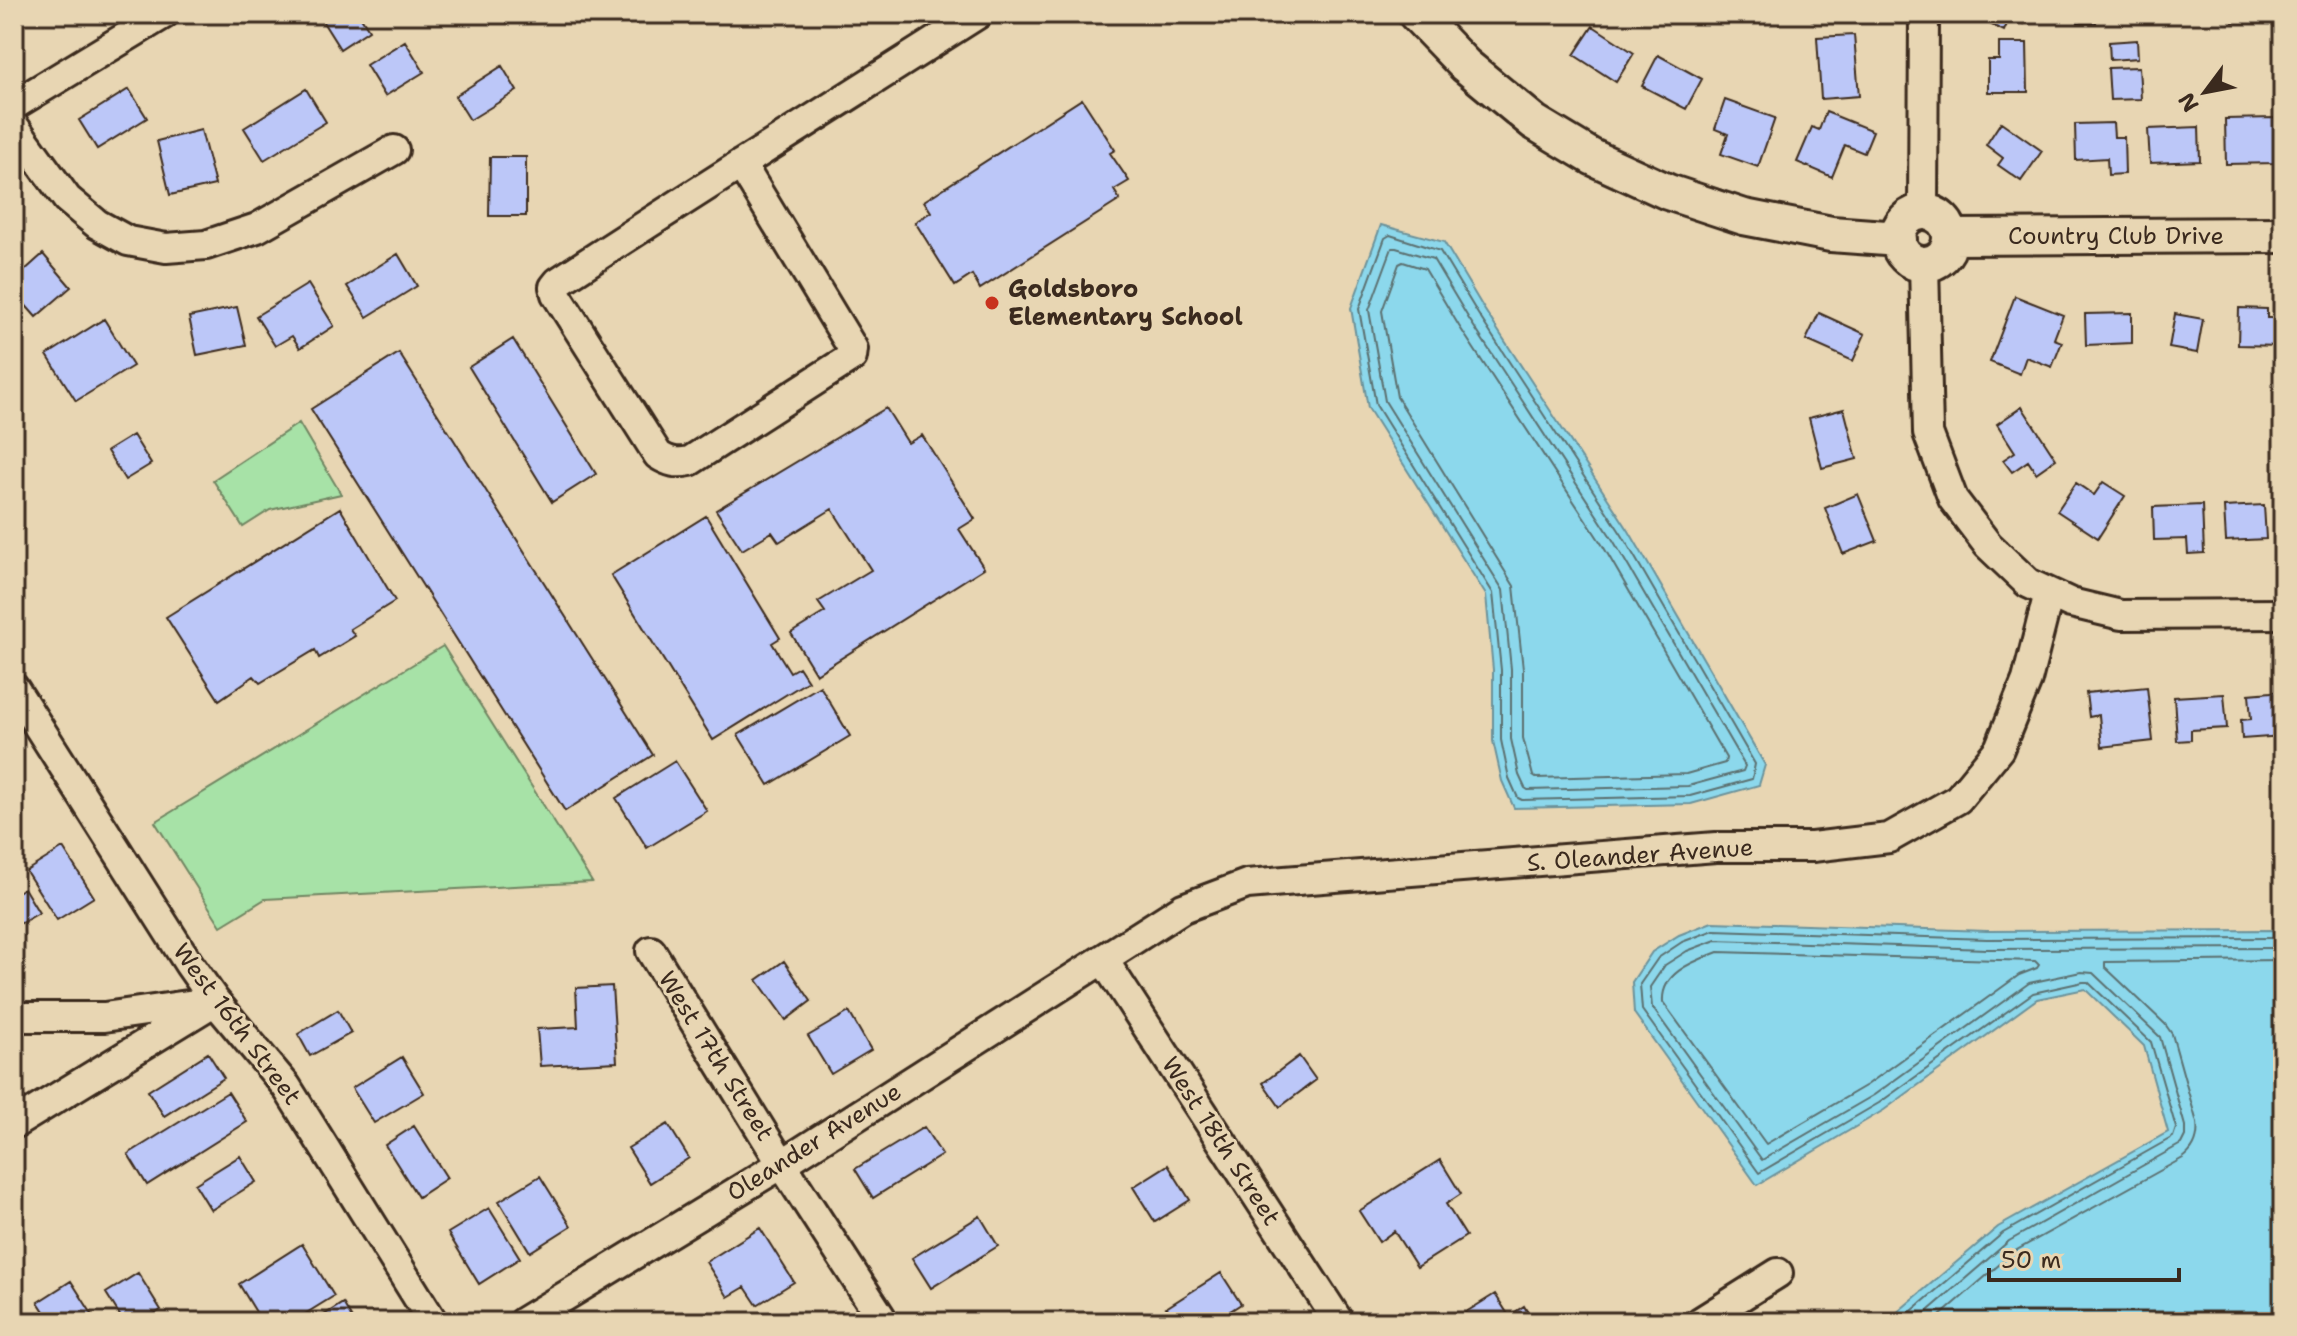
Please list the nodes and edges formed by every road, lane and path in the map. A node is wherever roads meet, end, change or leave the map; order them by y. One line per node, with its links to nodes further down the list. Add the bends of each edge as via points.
1 (164, 14): 5 (street)
2 (978, 14): 8 (street)
3 (1416, 14): 12 (street, via 1465,65 1534,122 1655,187 1744,217 1831,234)
4 (1924, 14): 9 (street)
5 (14, 105)
6 (14, 126): 7 (street, via 67,199 97,224 128,241 166,248 206,245 257,228)
7 (394, 150)
8 (741, 164): 8 (street, via 554,287 658,455 668,461 690,461 852,357 853,349)
9 (1923, 212): 11 (street, via 1940,218); 12 (street, via 1907,218)
10 (2283, 235): 11 (street, Country Club Drive)
11 (1950, 237): 13 (street, via 1944,256)
12 (1899, 239): 13 (street, via 1906,257)
13 (1924, 264): 14 (street, via 1928,433 1953,499 1988,545 2028,583)
14 (2049, 593): 15 (street, via 2121,615); 18 (street, S. Oleander Avenue, via 2027,680 1999,749 1958,799 1889,838 1247,884 1183,908)
15 (2283, 614)
16 (14, 688): 19 (street, West 16th Street)
17 (651, 951): 22 (street, West 17th Street)
18 (1103, 959): 22 (street, Oleander Avenue); 27 (street, West 18th Street)
19 (215, 1001): 20 (street, via 104,1017); 21 (street); 24 (street, West 16th Street, via 286,1086)
20 (14, 1017)
21 (14, 1124)
22 (782, 1164): 25 (street, Oleander Avenue); 26 (street, West 17th Street)
23 (1778, 1273): 28 (street)
24 (433, 1322)
25 (523, 1322)
26 (884, 1322)
27 (1339, 1322)
28 (1700, 1322)

